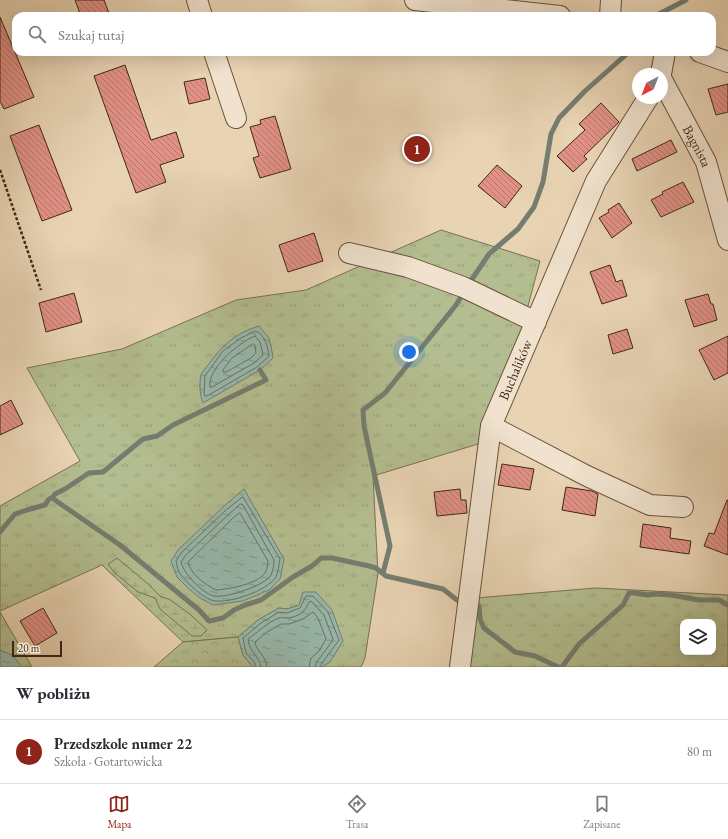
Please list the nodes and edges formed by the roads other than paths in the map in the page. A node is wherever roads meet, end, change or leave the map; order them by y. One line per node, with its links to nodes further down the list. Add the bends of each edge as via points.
1 (197, 0): 4 (street)
2 (417, 0): 5 (street)
3 (611, 0): 6 (street)
4 (201, 12)
5 (524, 12)
6 (610, 12)
7 (215, 56): 14 (street)
8 (664, 56): 11 (street)
9 (711, 56): 10 (street)
10 (728, 62)
11 (662, 68)
12 (668, 91): 15 (street, Bagnista, via 706,162)
13 (644, 104): 17 (street, Buchalików, via 596,181)
14 (236, 118)
15 (728, 240)
16 (349, 253): 17 (street, via 408,267 467,289)
17 (536, 322): 18 (street, Buchalików)
18 (491, 426): 19 (street, via 587,476 650,505); 20 (street, Buchalików)
19 (683, 508)
20 (460, 667)

